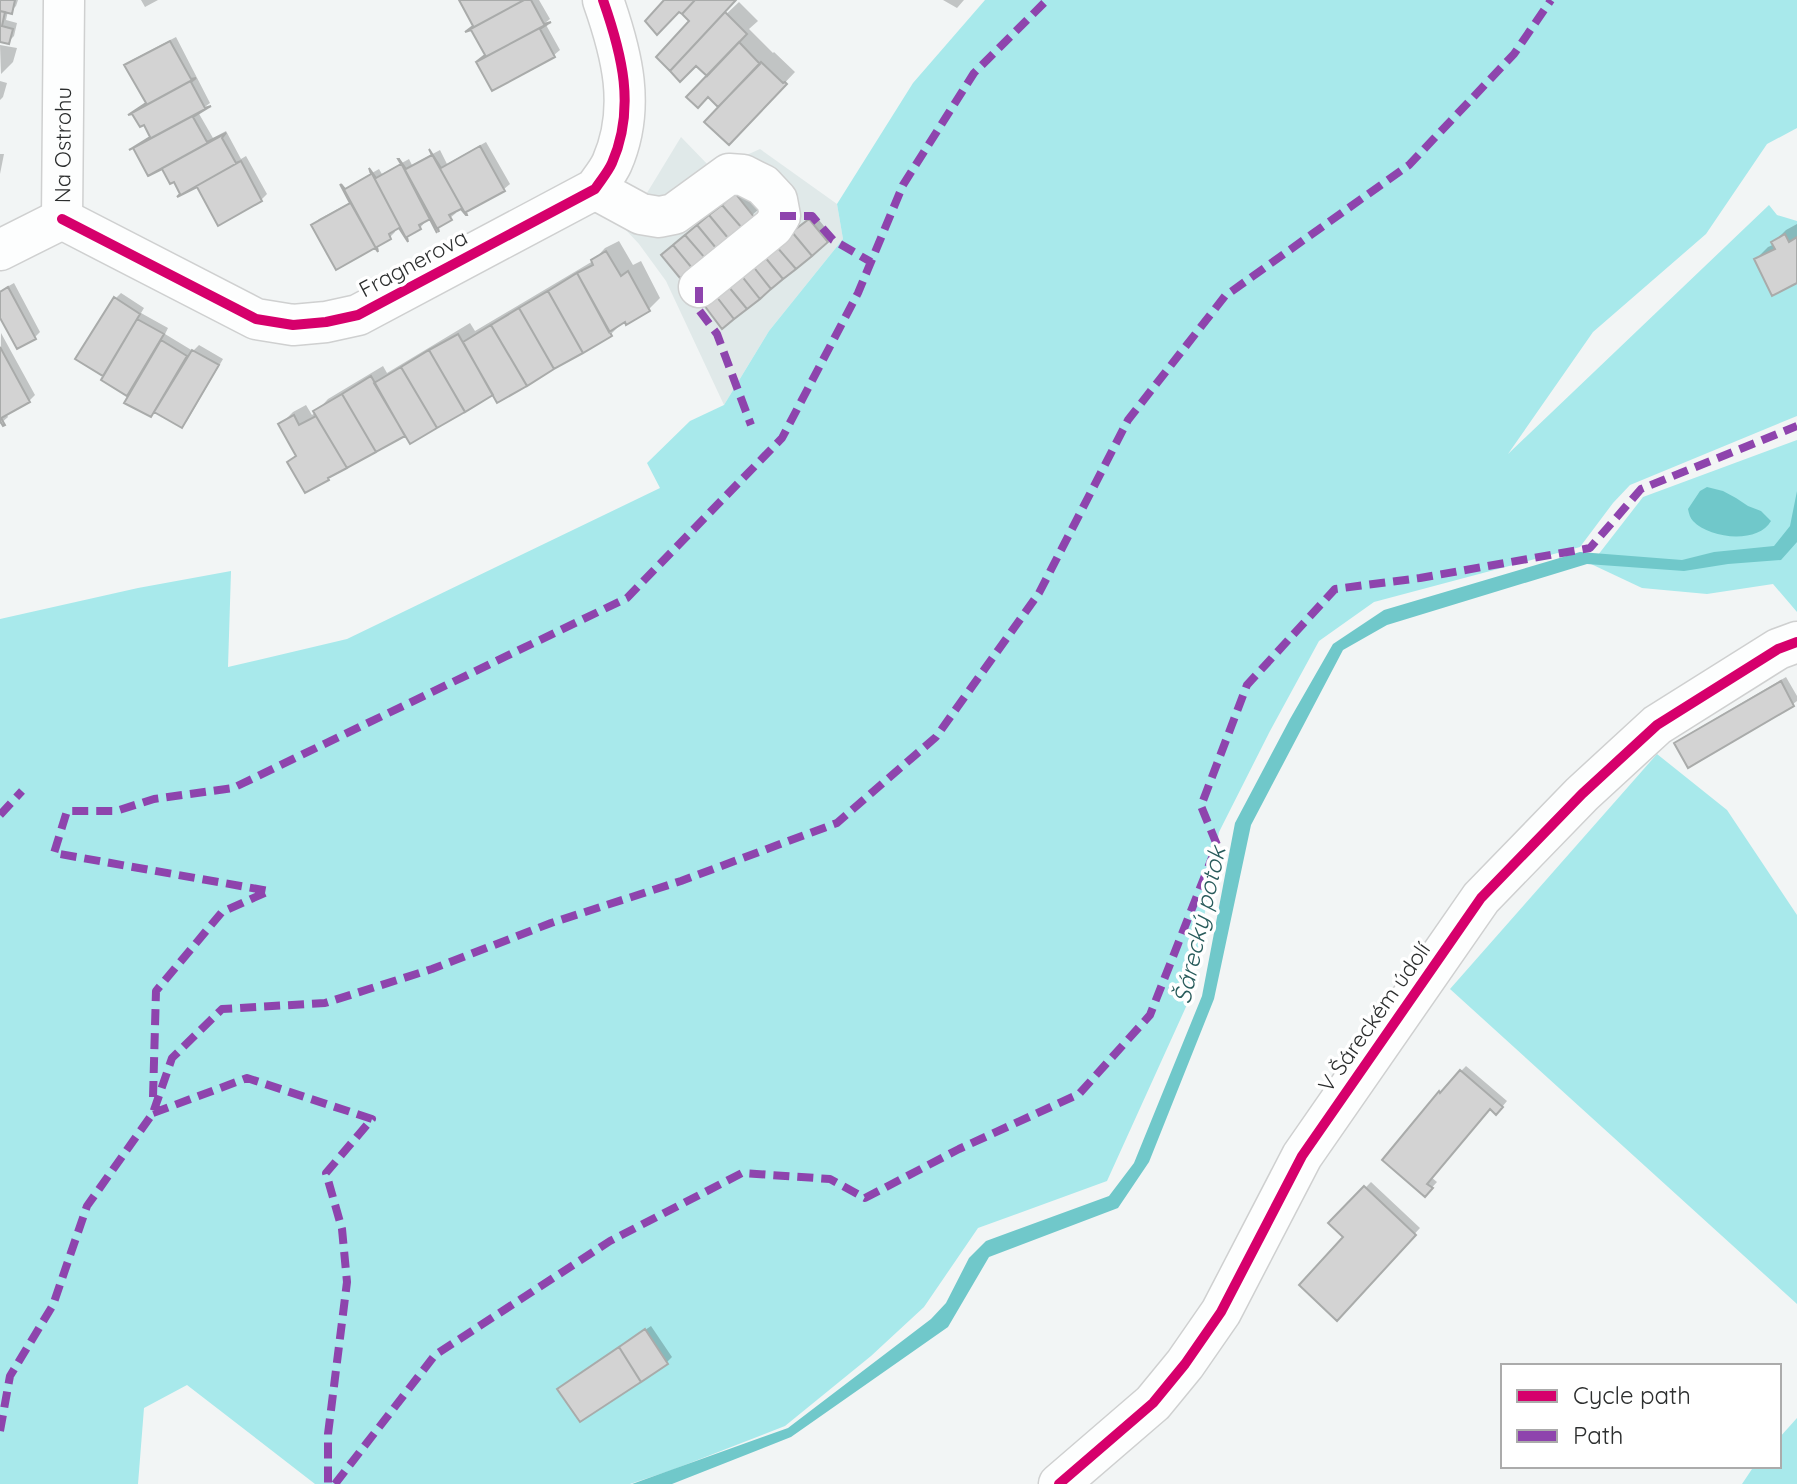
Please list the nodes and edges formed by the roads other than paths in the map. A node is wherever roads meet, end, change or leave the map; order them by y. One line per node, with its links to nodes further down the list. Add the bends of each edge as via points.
1 (64, 0): 4 (street, Na Ostrohu)
2 (603, 0): 3 (street, via 622,60 626,100 611,165)
3 (595, 189): 4 (street, Fragnerova, via 358,315 293,325 256,319); 6 (street, via 641,214 659,217 674,214 729,174 763,185 777,200 780,216)
4 (62, 219): 5 (street, Na Ostrohu)
5 (0, 250)
6 (699, 287)
7 (1797, 642): 8 (street, V Šáreckém údolí, via 1657,725 1481,898 1302,1156 1221,1312 1185,1364 1153,1403)
8 (1059, 1484)

